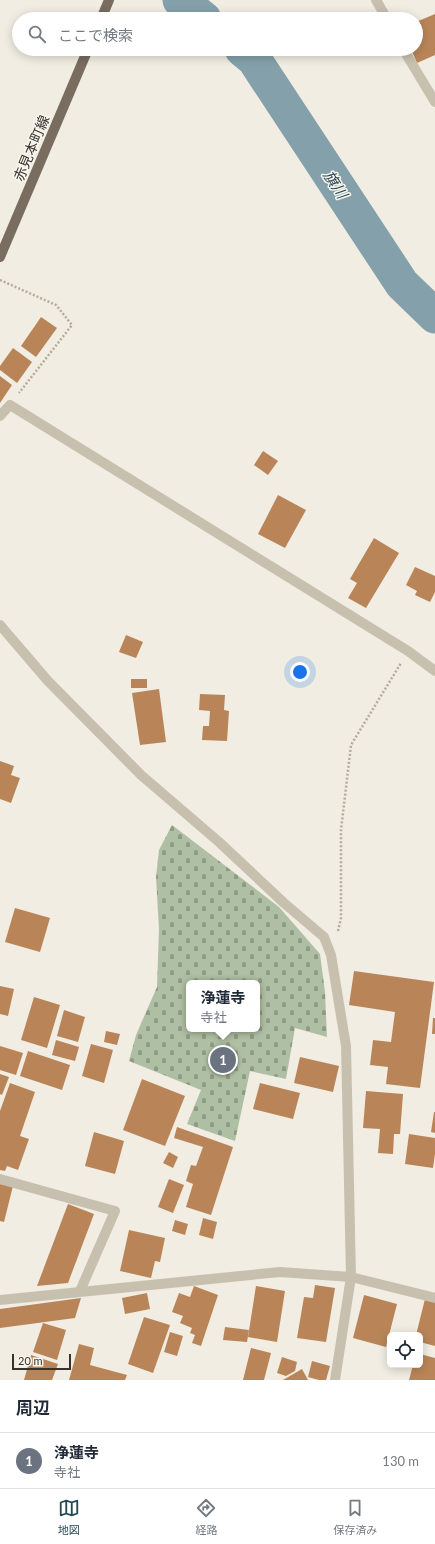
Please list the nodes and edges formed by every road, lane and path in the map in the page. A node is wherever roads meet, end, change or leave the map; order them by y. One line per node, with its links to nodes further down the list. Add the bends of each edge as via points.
1 (109, 0): 3 (main road)
2 (376, 0): 4 (street)
3 (104, 12)
4 (383, 12)
5 (85, 56): 8 (main road, 赤見本町線)
6 (407, 56): 7 (street)
7 (435, 102)
8 (2, 253)
9 (0, 280): 10 (path, via 56,305 72,326)
10 (10, 405): 11 (street); 13 (street)
11 (0, 416)
12 (0, 626): 15 (street, via 48,681 141,774 324,937)
13 (408, 651): 14 (street); 15 (path, via 351,746 341,830 341,918)
14 (435, 671)
15 (331, 955): 17 (street, via 346,1046)
16 (0, 1179): 18 (street, via 115,1211)
17 (351, 1277): 18 (street, via 280,1272); 19 (street); 21 (street)
18 (80, 1291): 20 (street)
19 (435, 1298)
20 (0, 1300)
21 (335, 1380)

